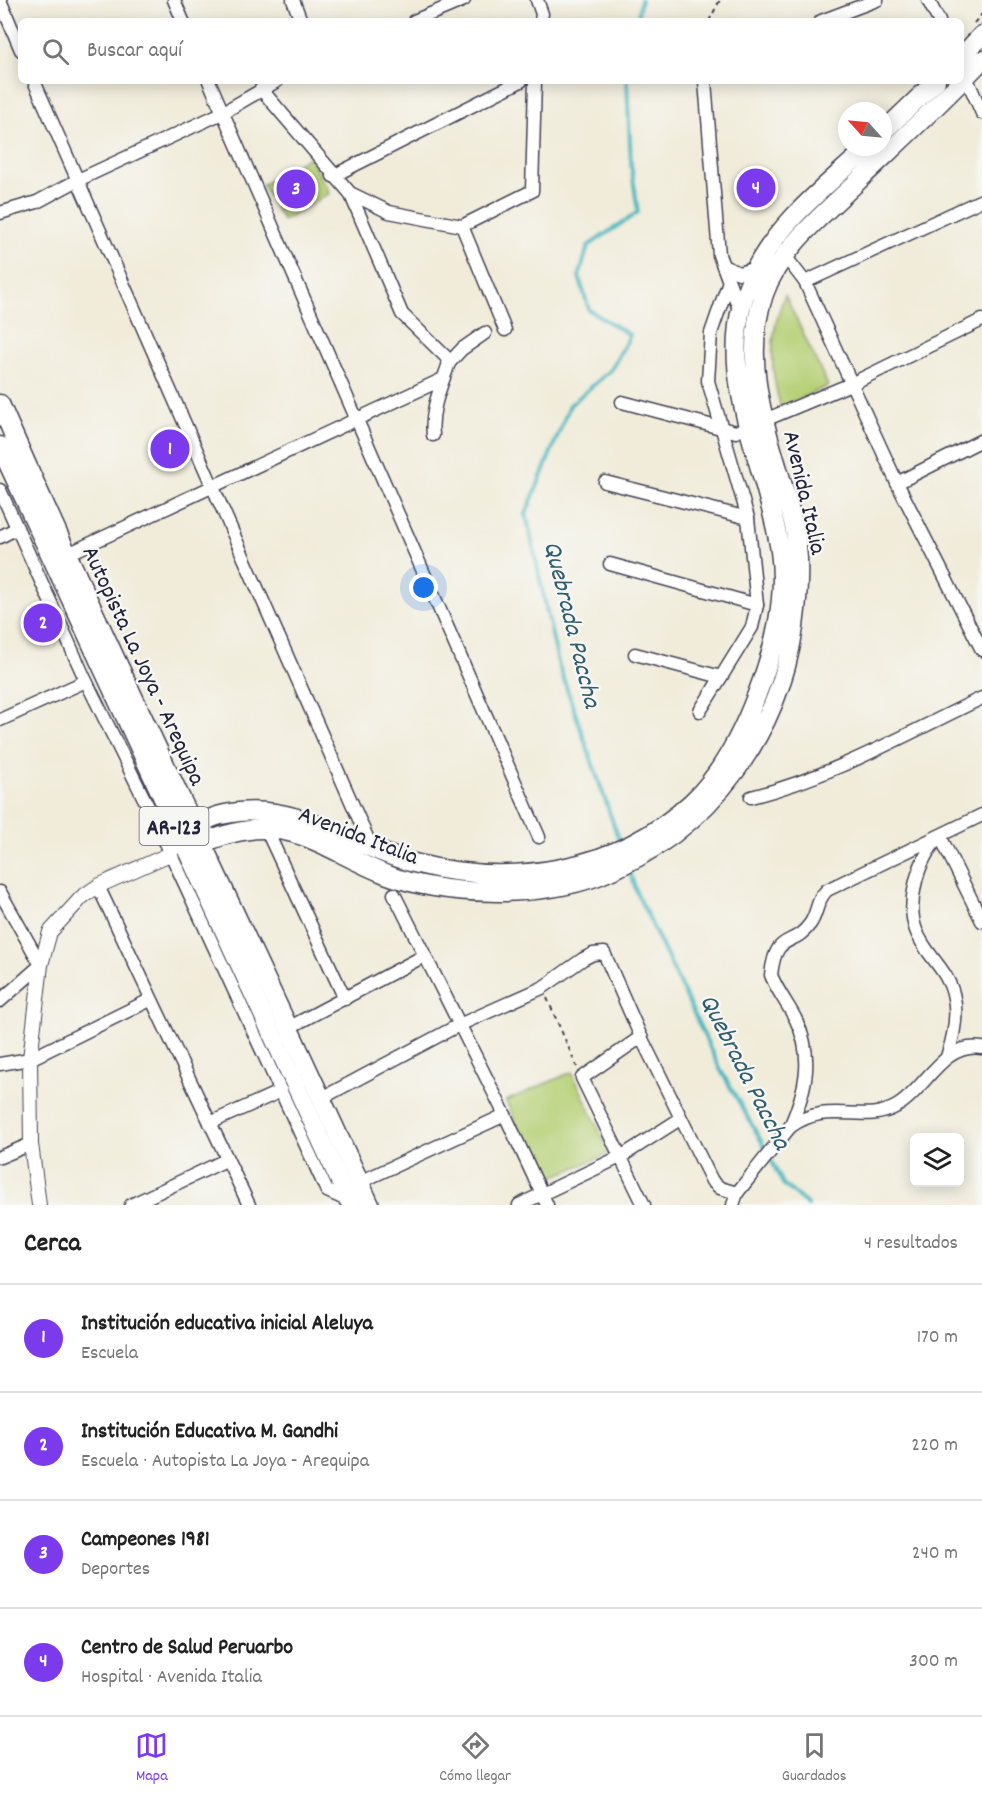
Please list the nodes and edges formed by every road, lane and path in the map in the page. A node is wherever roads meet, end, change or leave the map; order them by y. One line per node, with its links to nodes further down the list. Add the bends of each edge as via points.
1 (0, 0): 19 (street)
2 (174, 0): 11 (street)
3 (292, 0): 12 (street)
4 (447, 0): 10 (street)
5 (464, 0): 10 (street)
6 (537, 0): 14 (street)
7 (720, 0): 15 (path)
8 (877, 0): 16 (street)
9 (928, 0): 17 (street)
10 (432, 16): 13 (street)
11 (182, 18)
12 (300, 18)
13 (425, 18)
14 (541, 18)
15 (711, 18)
16 (829, 18)
17 (937, 18)
18 (982, 34): 20 (main road)
19 (18, 44)
20 (964, 54)
21 (982, 60): 22 (main road, Avenida Italia)
22 (966, 77): 32 (street)
23 (35, 84): 37 (street)
24 (210, 84): 33 (street)
25 (271, 84): 31 (street)
26 (516, 84): 36 (street)
27 (536, 84): 41 (street, via 532,191)
28 (705, 84): 43 (street)
29 (933, 84): 34 (main road)
30 (959, 84): 42 (main road, Avenida Italia)
31 (261, 89): 33 (street); 36 (street)
32 (982, 112)
33 (222, 113): 37 (street); 56 (street)
34 (892, 123)
35 (859, 156): 44 (main road, Avenida Italia, via 784,227)
36 (333, 176): 38 (street)
37 (76, 181): 40 (street, via 37,202); 65 (street)
38 (350, 193): 41 (street, via 389,212); 51 (street, via 402,314)
39 (982, 200): 45 (street)
40 (0, 213)
41 (462, 226): 49 (street)
42 (785, 256): 45 (street); 57 (main road, Avenida Italia, via 764,294 755,333 754,372)
43 (723, 266): 44 (street, via 739,273); 46 (street)
44 (756, 268): 47 (main road, Avenida Italia)
45 (805, 282): 53 (street)
46 (728, 284): 47 (street); 58 (street, via 711,333 707,361 714,405)
47 (740, 311): 59 (main road, Avenida Italia, via 736,369)
48 (982, 320): 53 (street)
49 (505, 330)
50 (485, 333): 51 (street)
51 (449, 363): 52 (street)
52 (443, 379): 56 (street); 60 (street, via 431,421)
53 (850, 384): 57 (street); 64 (street)
54 (622, 402): 58 (street)
55 (0, 404): 70 (main road, Autopista La Joya - Arequipa / AR-123)
56 (357, 420): 65 (street); 85 (street)
57 (765, 422): 59 (street); 89 (main road, Avenida Italia, via 798,551 796,618 786,675 757,740 722,790 681,829 638,859 552,888)
58 (724, 428): 59 (street, via 736,432); 67 (street)
59 (748, 429): 89 (main road, Avenida Italia, via 776,530 781,562 778,613 766,670 725,760 693,801 651,834 602,858)
60 (433, 435)
61 (982, 440): 64 (street)
62 (0, 446): 83 (main road, Autopista La Joya - Arequipa / AR-123)
63 (605, 482): 67 (street)
64 (897, 483): 73 (street)
65 (212, 489): 70 (street); 86 (street)
66 (0, 490): 68 (street)
67 (748, 518): 72 (street)
68 (17, 528): 69 (street); 76 (street)
69 (0, 537)
70 (68, 554): 83 (main road, Autopista La Joya - Arequipa / AR-123)
71 (610, 564): 72 (street)
72 (757, 605): 75 (street, via 752,627)
73 (982, 650)
74 (634, 654): 75 (street)
75 (721, 676): 78 (street)
76 (87, 681): 79 (street); 83 (street)
77 (982, 698): 80 (street, via 856,758)
78 (700, 711)
79 (0, 720)
80 (751, 797)
81 (982, 815): 84 (street)
82 (266, 829): 83 (main road, Avenida Italia, via 247,828 214,839); 88 (main road, Avenida Italia, via 294,833); 98 (street)
83 (179, 835): 86 (main road, Avenida Italia, via 206,819 227,814 275,813 306,819); 87 (street); 103 (main road, Autopista La Joya - Arequipa / AR-123); 123 (main road, Autopista La Joya - Arequipa / AR-123)
84 (940, 836): 93 (street); 95 (street, via 918,873 912,910 924,936); 115 (street, via 827,890 820,896 808,926 778,949 771,975 796,1020 806,1051 804,1091)
85 (539, 837)
86 (373, 850): 88 (street); 89 (main road, Avenida Italia)
87 (170, 854): 90 (street); 110 (street)
88 (385, 874): 89 (main road, Avenida Italia, via 448,888)
89 (507, 884)
90 (98, 886): 96 (street, via 82,897 50,932); 99 (street)
91 (394, 894): 94 (street)
92 (1, 900): 96 (street)
93 (982, 921)
94 (424, 957): 98 (street); 102 (street)
95 (952, 963)
96 (40, 965): 100 (street); 107 (street)
97 (542, 988): 102 (street); 104 (street, via 583,959 604,953); 109 (path)
98 (345, 999): 103 (street)
99 (150, 1000): 107 (street); 114 (street)
100 (0, 1001)
101 (968, 1020): 106 (street)
102 (459, 1025): 111 (street); 112 (street)
103 (290, 1028): 111 (main road, Autopista La Joya - Arequipa / AR-123)
104 (641, 1037): 109 (street); 113 (street)
105 (982, 1048): 106 (street, via 964,1048)
106 (947, 1058): 115 (street, via 911,1096 882,1113 821,1112)
107 (30, 1059): 108 (street); 116 (street)
108 (0, 1064)
109 (582, 1078): 117 (street)
110 (281, 1091): 114 (street); 123 (street, via 327,1191)
111 (322, 1098): 120 (main road, Autopista La Joya - Arequipa / AR-123)
112 (505, 1115): 120 (street); 122 (street)
113 (680, 1119): 117 (street); 121 (street, via 711,1181)
114 (210, 1123): 119 (street)
115 (790, 1127): 121 (street)
116 (31, 1144): 118 (street); 124 (street)
117 (622, 1156): 122 (street); 129 (street)
118 (0, 1157)
119 (226, 1160): 125 (street); 126 (street)
120 (360, 1182): 127 (main road, Autopista La Joya - Arequipa / AR-123)
121 (735, 1199)
122 (544, 1200): 128 (street)
123 (350, 1203)
124 (39, 1205)
125 (131, 1205)
126 (249, 1205)
127 (370, 1205)
128 (519, 1205)
129 (644, 1205)

